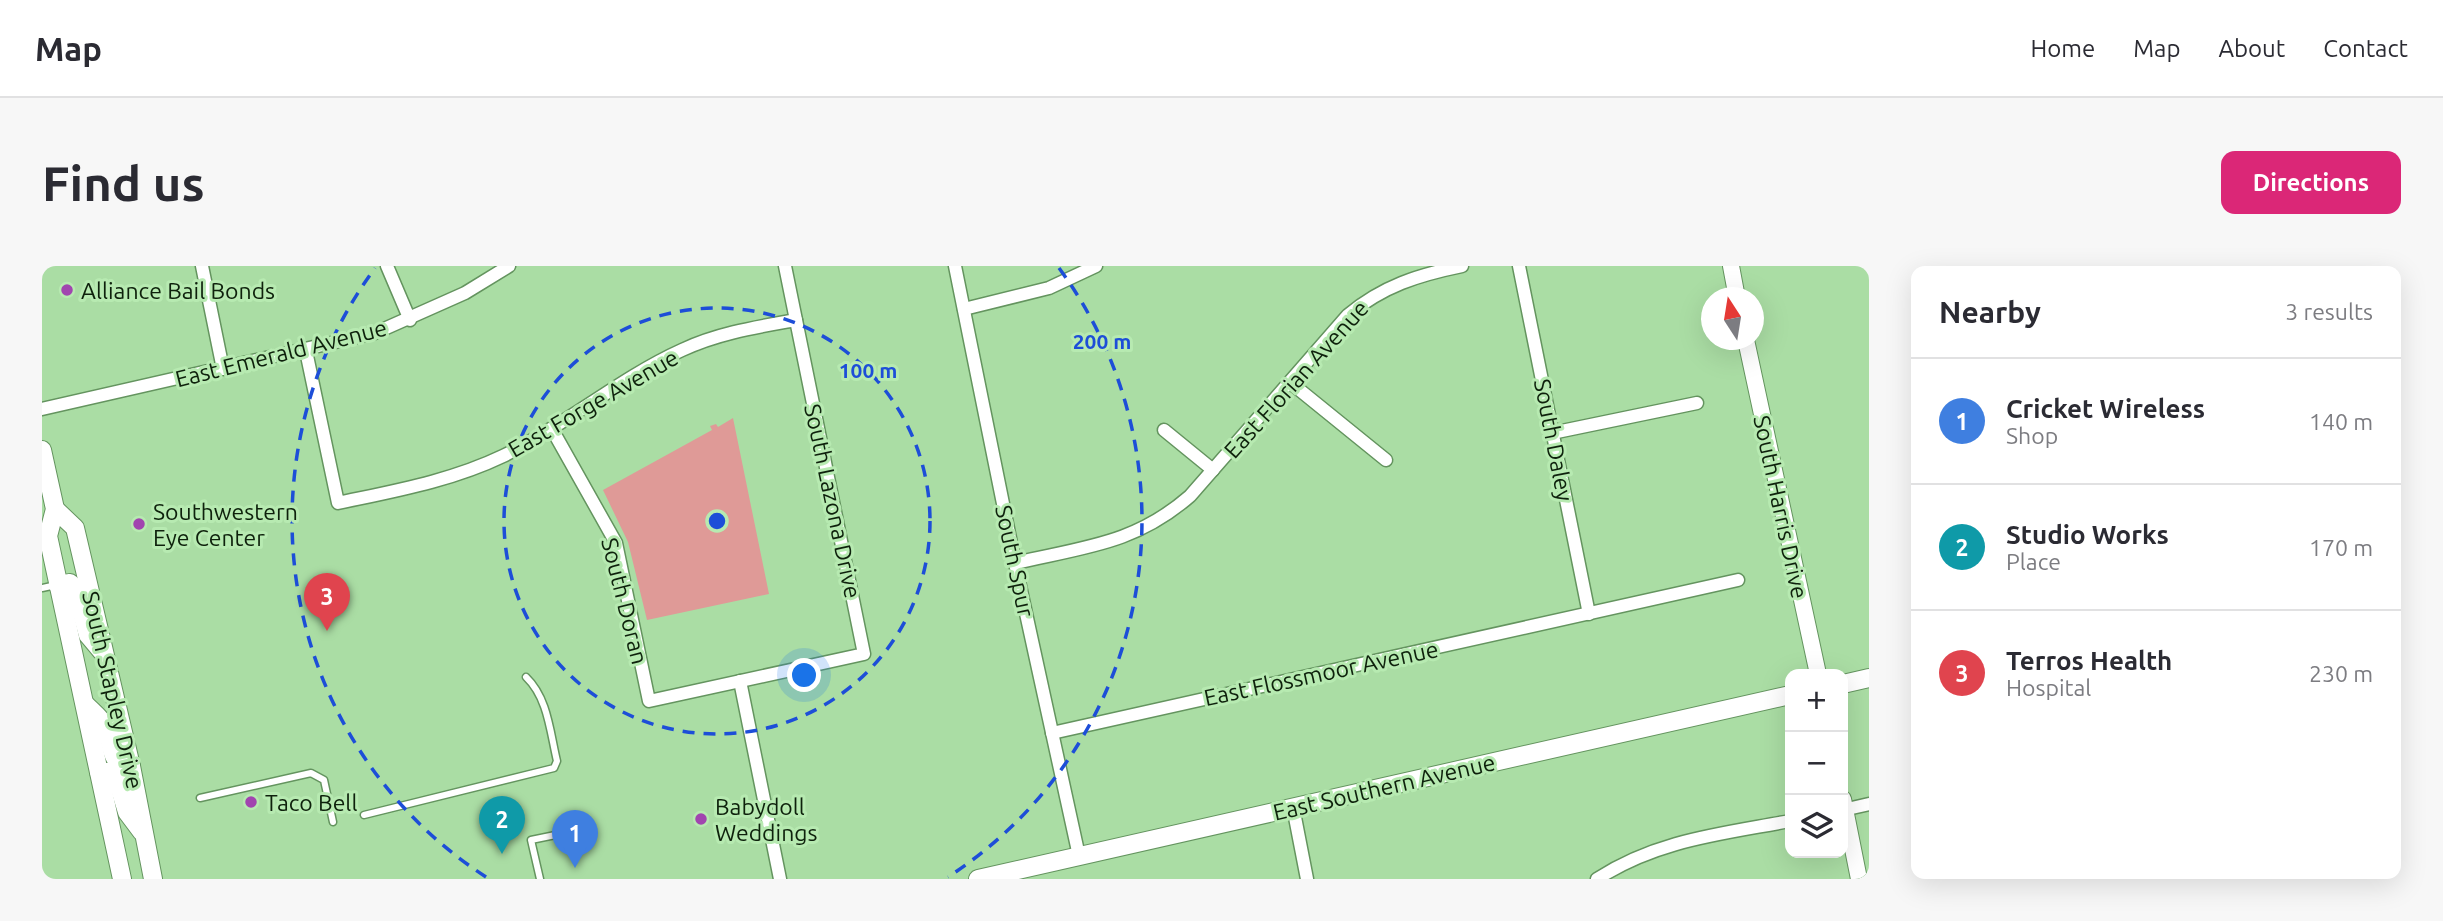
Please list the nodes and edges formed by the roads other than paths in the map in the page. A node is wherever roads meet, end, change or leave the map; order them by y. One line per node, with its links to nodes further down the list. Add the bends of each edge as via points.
1 (202, 266): 16 (street)
2 (387, 266): 12 (street)
3 (509, 266): 12 (street, East Emerald Avenue)
4 (785, 266): 13 (street, South Lazona Drive)
5 (955, 266): 11 (street, South Spur)
6 (1096, 266): 11 (street, via 1049,288)
7 (1462, 266): 17 (street, East Florian Avenue, via 1422,274 1372,295 1348,315)
8 (1519, 266): 22 (street, South Daley)
9 (1731, 266): 10 (street)
10 (1735, 287)
11 (964, 309): 27 (street, South Spur)
12 (410, 320): 15 (street, East Emerald Avenue)
13 (796, 320): 21 (street, East Forge Avenue, via 727,333 681,350); 35 (street, South Lazona Drive, via 864,654)
14 (1748, 350): 32 (street, South Harris Drive)
15 (306, 351): 16 (street, East Emerald Avenue); 21 (street, East Forge Avenue, via 338,503 442,479)
16 (223, 369): 19 (street, East Emerald Avenue)
17 (1290, 383): 24 (street); 25 (street, East Florian Avenue)
18 (1697, 403): 22 (street)
19 (42, 409)
20 (1164, 430): 25 (street, East Florian Avenue)
21 (553, 431): 35 (street, South Doran, via 616,543 649,701)
22 (1552, 433): 30 (street, South Daley)
23 (42, 450): 26 (main road, South Stapley Drive)
24 (1386, 460)
25 (1213, 470): 27 (street, East Florian Avenue, via 1167,516 1145,529)
26 (55, 509): 29 (main road, South Stapley Drive, via 48,536); 31 (main road, South Stapley Drive, via 75,528)
27 (1015, 563): 39 (street, South Spur)
28 (1738, 580): 30 (street, East Flossmoor Avenue)
29 (50, 586): 31 (main road, via 70,583 75,588 88,635); 38 (main road, South Stapley Drive)
30 (1589, 614): 39 (street, East Flossmoor Avenue)
31 (106, 656): 40 (main road, South Stapley Drive)
32 (1817, 669)
33 (526, 677): 46 (lane, via 540,692 557,761 554,768)
34 (1869, 678): 36 (main road)
35 (740, 681): 56 (street)
36 (1848, 683)
37 (1785, 696): 45 (main road, East Southern Avenue)
38 (86, 705): 40 (main road, via 105,724 118,763); 41 (main road, South Stapley Drive)
39 (1052, 733): 52 (street, South Spur)
40 (131, 766): 51 (main road, South Stapley Drive)
41 (99, 772): 51 (main road, via 111,772 117,779 127,812); 53 (main road, South Stapley Drive)
42 (200, 798): 47 (lane, via 311,773 324,780)
43 (1869, 804): 44 (street)
44 (1848, 806)
45 (1293, 807): 52 (main road, East Southern Avenue); 58 (street)
46 (364, 815)
47 (333, 822)
48 (1785, 822): 59 (street, via 1657,847)
49 (1848, 825): 60 (street)
50 (570, 832): 55 (lane, via 531,840)
51 (144, 835): 54 (main road, South Stapley Drive)
52 (1079, 856): 57 (main road, East Southern Avenue)
53 (122, 879)
54 (153, 879)
55 (540, 879)
56 (780, 879)
57 (978, 879)
58 (1307, 879)
59 (1597, 879)
60 (1859, 879)

